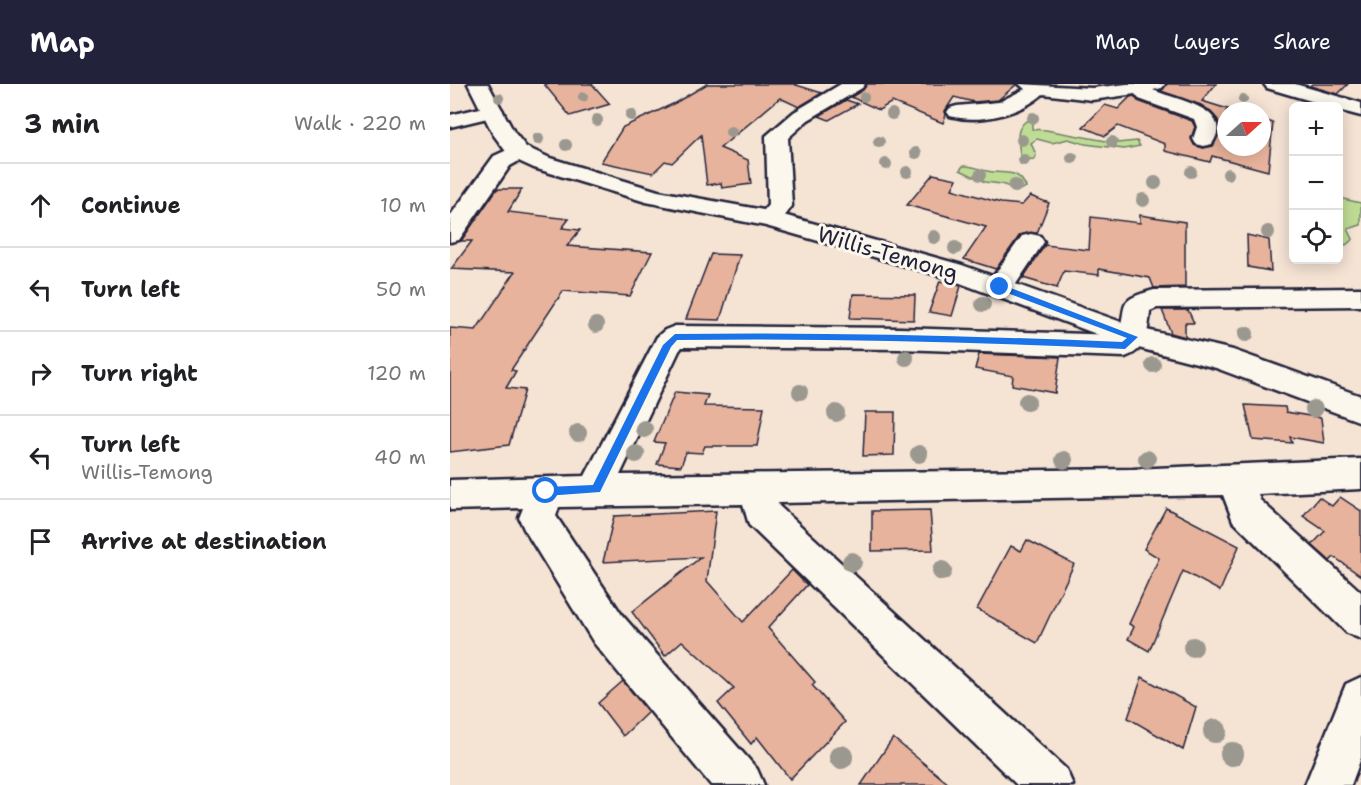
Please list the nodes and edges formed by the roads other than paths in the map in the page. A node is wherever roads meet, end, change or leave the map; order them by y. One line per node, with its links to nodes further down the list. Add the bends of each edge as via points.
1 (478, 84): 7 (street, Willis-Temong)
2 (855, 84): 12 (street, via 801,116 777,136 780,206)
3 (1274, 84): 6 (street)
4 (1034, 86): 5 (street, via 1077,94 1118,93); 8 (street, via 1028,99 1008,108)
5 (1147, 86): 10 (street, via 1146,95 1201,115 1209,129)
6 (1361, 110)
7 (493, 111): 9 (street); 11 (street, Willis-Temong)
8 (957, 112)
9 (450, 120)
10 (1204, 139)
11 (518, 152): 12 (street, Willis-Temong, via 542,164 654,197); 13 (street, via 502,161)
12 (768, 219): 15 (street, Willis-Temong)
13 (450, 234)
14 (1031, 242): 15 (street)
15 (1000, 287): 17 (street, Willis-Temong)
16 (1361, 297): 17 (street, via 1154,299 1137,306)
17 (1133, 337): 18 (street, Willis-Temong, via 1222,358); 22 (street, via 1125,346 956,338 675,337 667,345)
18 (1361, 409)
19 (1361, 474): 20 (street)
20 (1236, 482): 21 (street); 25 (street, via 1246,510)
21 (758, 487): 22 (street); 28 (street, via 762,514)
22 (596, 489): 23 (street)
23 (546, 491): 24 (street); 27 (street, via 537,519 586,598)
24 (450, 495)
25 (1361, 619)
26 (1361, 699): 29 (street)
27 (741, 785)
28 (1050, 785)
29 (1328, 785)

